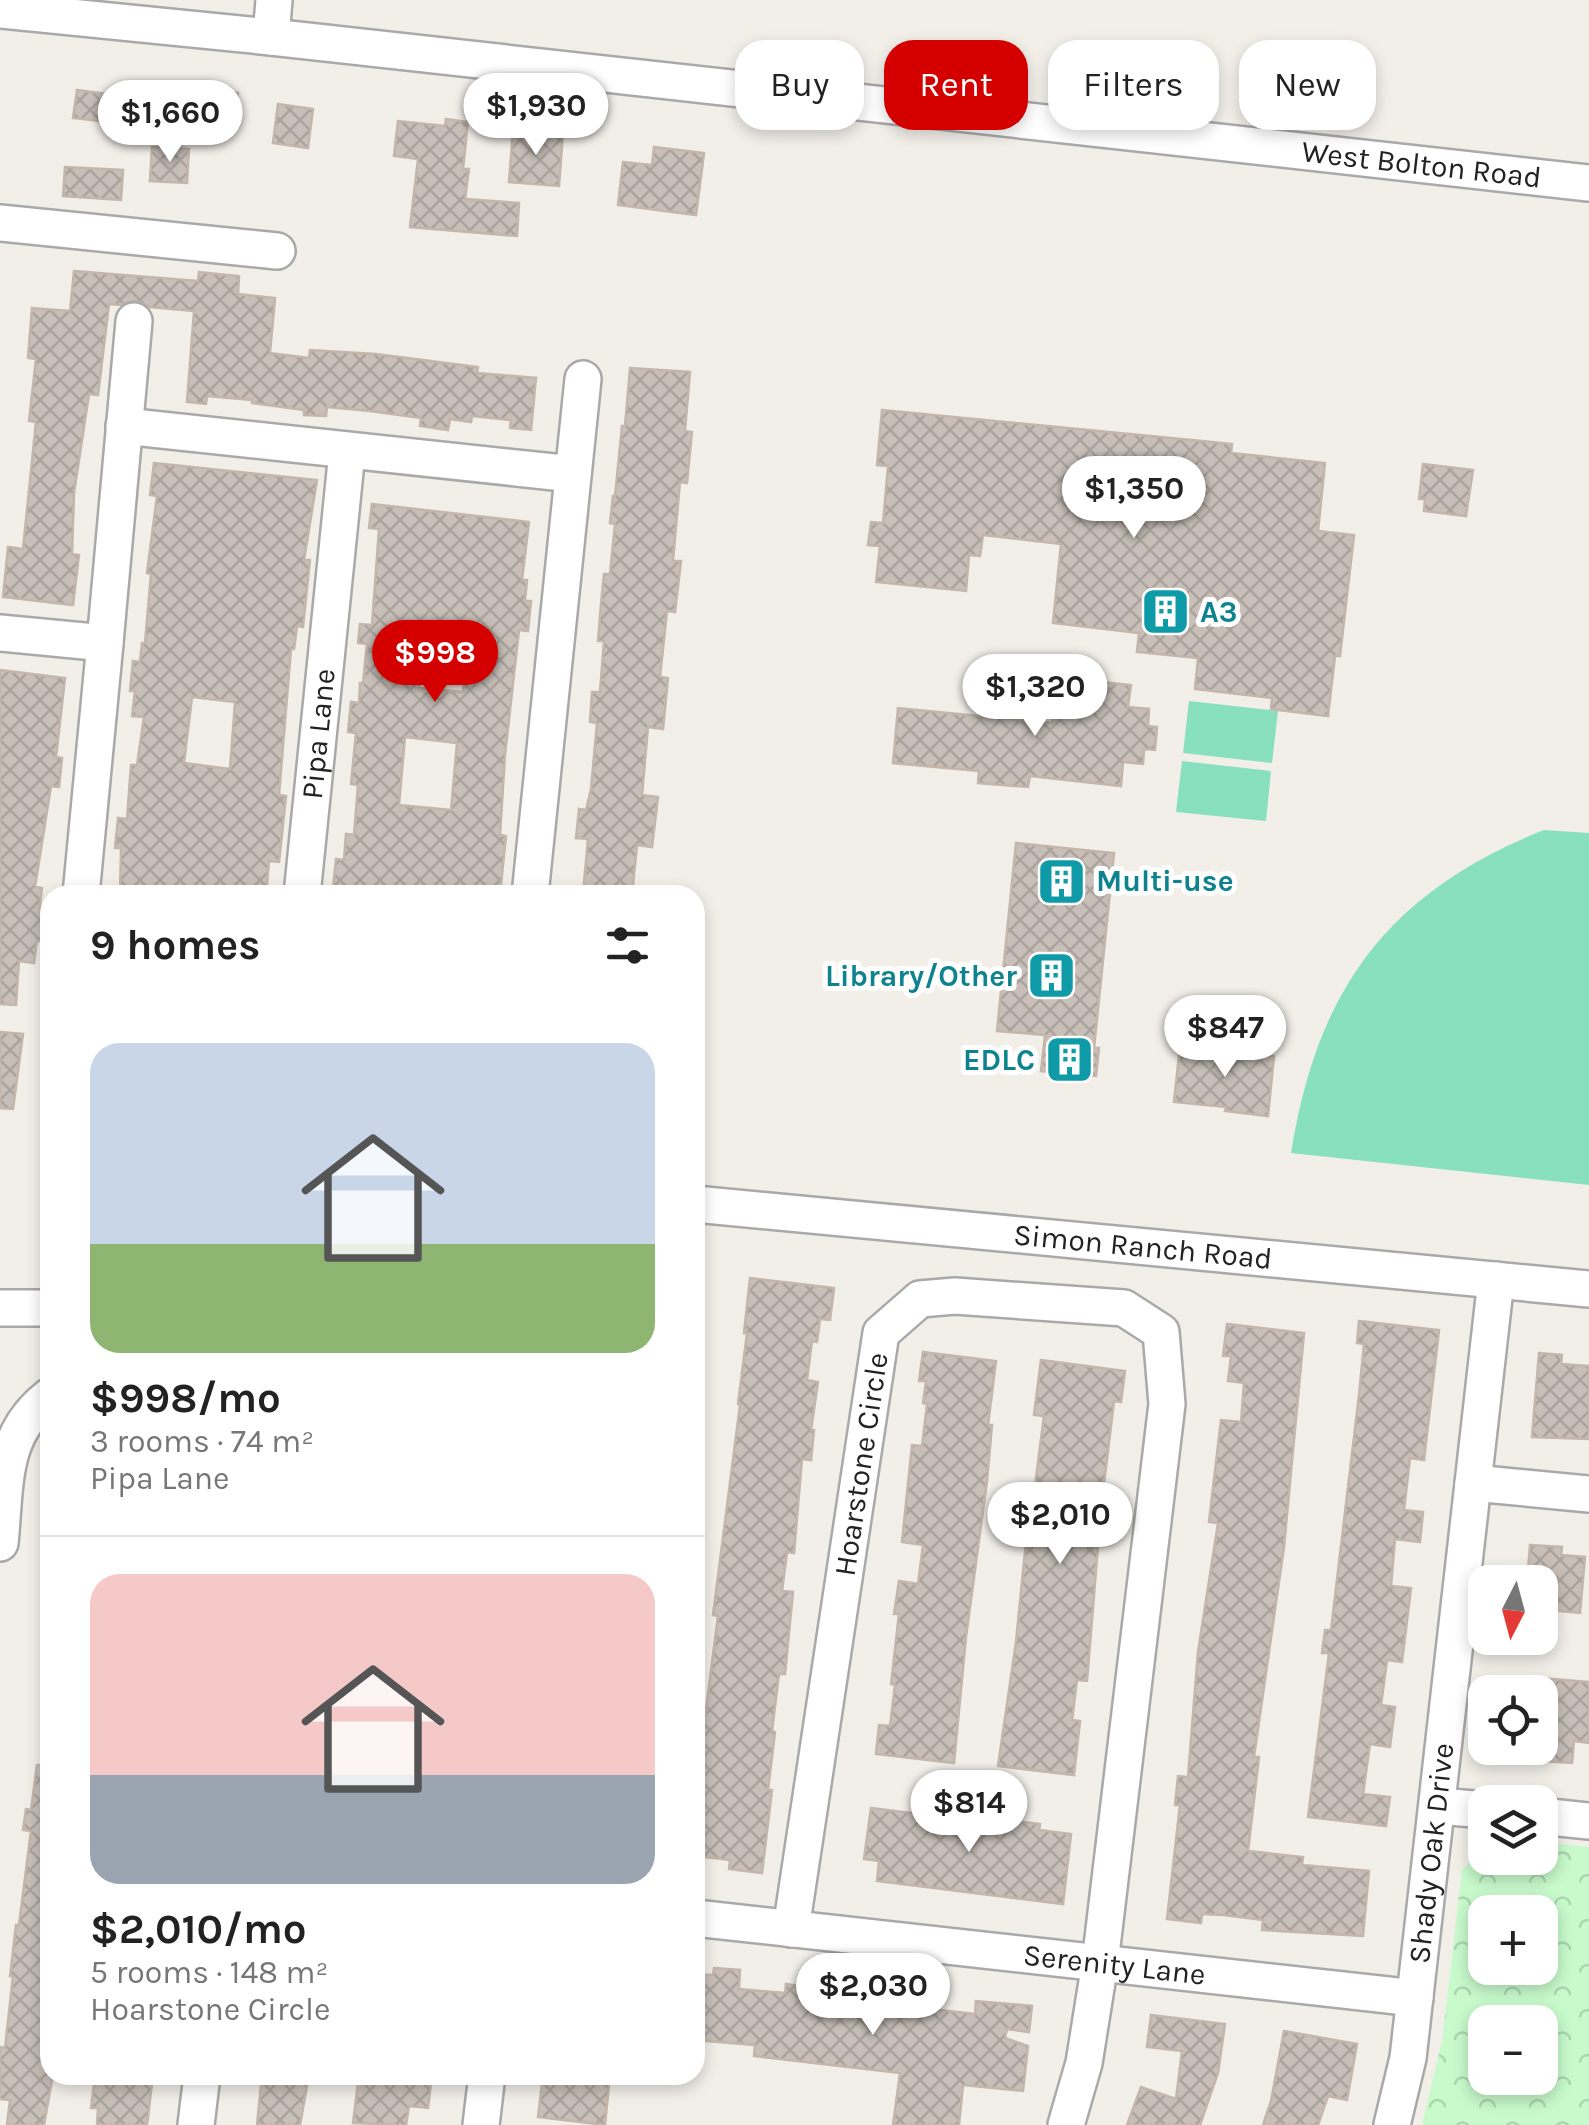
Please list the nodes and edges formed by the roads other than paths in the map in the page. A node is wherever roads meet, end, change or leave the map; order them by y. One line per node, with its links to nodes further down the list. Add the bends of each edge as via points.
1 (274, 0): 3 (street)
2 (0, 10): 3 (street, West Bolton Road)
3 (271, 37): 4 (street, West Bolton Road)
4 (1589, 183)
5 (0, 223): 6 (street)
6 (277, 251)
7 (134, 321): 9 (street)
8 (583, 380): 11 (street)
9 (124, 426): 10 (street); 13 (street)
10 (347, 452): 11 (street); 15 (street, Pipa Lane)
11 (573, 474): 16 (street)
12 (0, 633): 13 (street)
13 (106, 644): 14 (street)
14 (82, 885)
15 (303, 885)
16 (531, 885)
17 (705, 1205): 18 (street, Simon Ranch Road)
18 (1496, 1280): 19 (street, Simon Ranch Road); 23 (street, Shady Oak Drive)
19 (1589, 1289)
20 (0, 1308): 21 (street)
21 (40, 1308)
22 (40, 1403): 25 (street, via 27,1413 10,1448)
23 (1473, 1483): 24 (street); 26 (street, Shady Oak Drive)
24 (1589, 1494)
25 (0, 1543)
26 (1439, 1806): 27 (street); 33 (street, Shady Oak Drive)
27 (1468, 1809)
28 (1558, 1818): 29 (street)
29 (1589, 1821)
30 (705, 1919): 31 (street, Serenity Lane)
31 (791, 1929): 32 (street, Serenity Lane); 32 (street, Hoarstone Circle, via 881,1334 920,1299 1124,1308 1160,1332 1166,1404)
32 (1100, 1963): 33 (street, Serenity Lane); 38 (street)
33 (1415, 1998): 39 (street, Shady Oak Drive)
34 (201, 2085): 36 (street)
35 (486, 2085): 37 (street)
36 (196, 2125)
37 (481, 2125)
38 (1066, 2125)
39 (1392, 2125)

